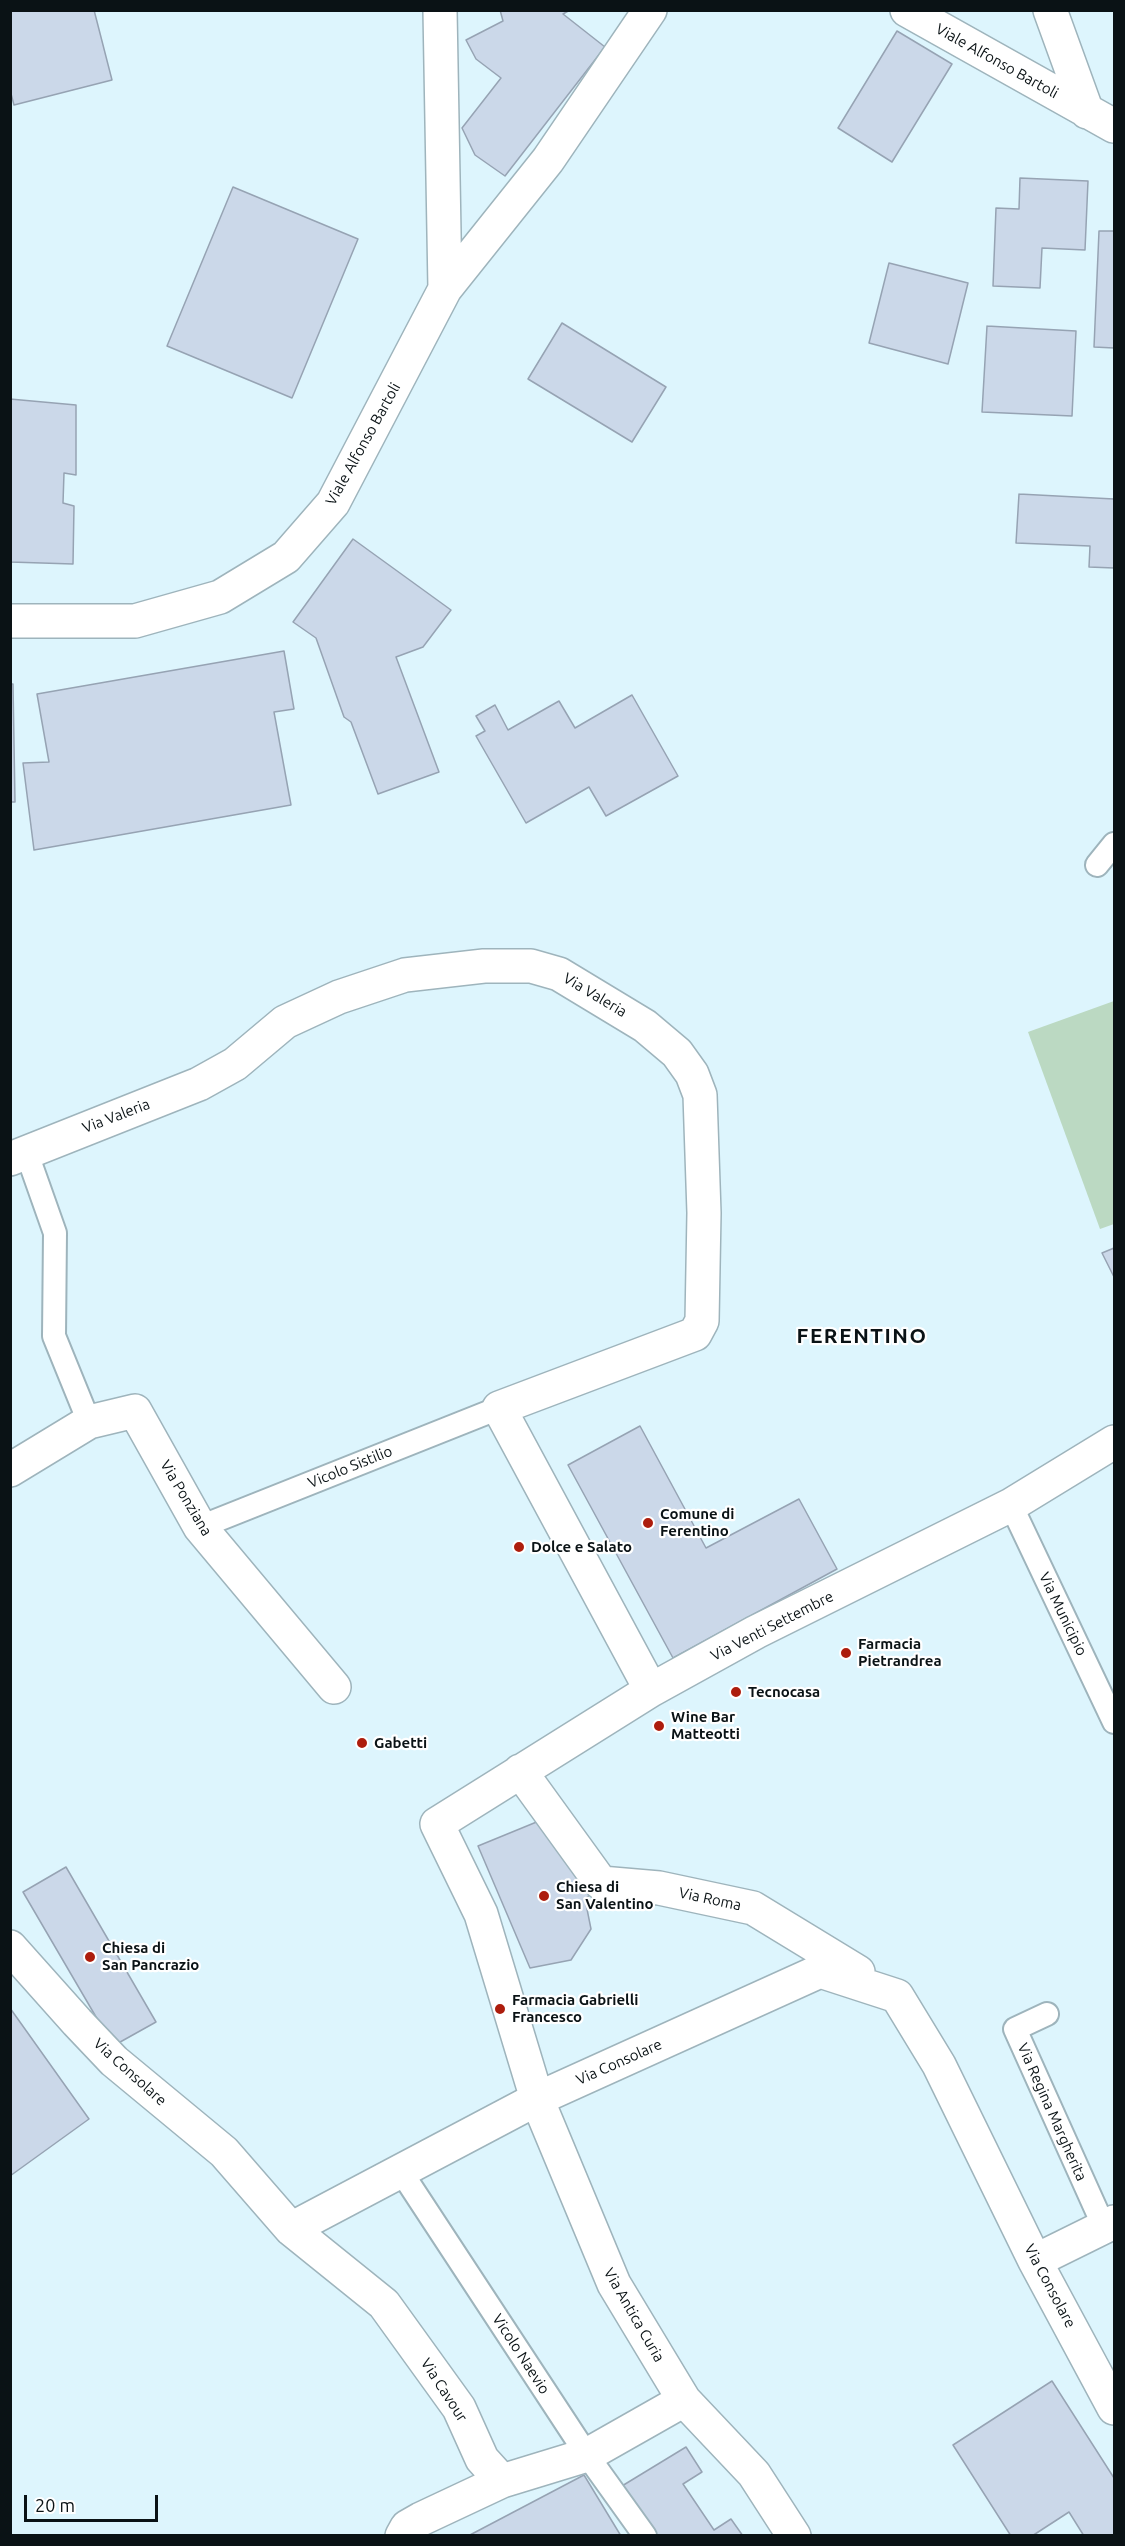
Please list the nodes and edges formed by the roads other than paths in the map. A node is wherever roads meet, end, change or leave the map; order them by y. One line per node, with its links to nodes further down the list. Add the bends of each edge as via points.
1 (440, 10): 6 (street, Viale Alfonso Bartoli)
2 (650, 10): 6 (street, Viale Alfonso Bartoli, via 548,160)
3 (907, 10): 5 (street, Viale Alfonso Bartoli)
4 (1050, 10): 5 (street, Viale Alfonso Bartoli)
5 (1101, 119)
6 (445, 289): 7 (street, Viale Alfonso Bartoli, via 333,503 286,557 220,597 135,621)
7 (10, 621)
8 (1114, 844): 9 (lane)
9 (1096, 865)
10 (19, 1155): 11 (street, Via Valeria, via 198,1084 235,1065 285,1023 350,993 405,975 484,966 531,966 559,974 645,1026 677,1053 693,1074 700,1095 702,1130 702,1321 695,1334); 12 (lane, via 55,1233 54,1336)
11 (499, 1408): 16 (lane, Vicolo Sistilio); 18 (street)
12 (89, 1422): 14 (street, Via Ponziana); 16 (street, Via Ponziana, via 135,1411)
13 (1114, 1442): 15 (street, Via Venti Settembre)
14 (10, 1470)
15 (1011, 1506): 18 (street, Via Venti Settembre, via 756,1632); 19 (lane, Via Municipio)
16 (200, 1527): 17 (street, Via Ponziana)
17 (334, 1687)
18 (651, 1690): 20 (street, Via Venti Settembre)
19 (1114, 1722)
20 (520, 1771): 21 (street, Via Venti Settembre); 23 (street, Via Roma, via 601,1883 659,1888 753,1908)
21 (437, 1824): 25 (street, Via Antica Curia, via 481,1914)
22 (10, 1947): 28 (street, Via Consolare, via 114,2061 224,2151)
23 (897, 1996): 25 (street, Via Consolare, via 820,1971); 29 (street, Via Consolare, via 939,2065)
24 (1047, 2014): 27 (lane, Via Regina Margherita, via 1015,2029)
25 (537, 2099): 26 (street, Via Consolare); 30 (street, Via Antica Curia, via 614,2284)
26 (400, 2169): 28 (street, Via Consolare); 32 (lane, Vicolo Naevio)
27 (1109, 2225): 29 (street)
28 (291, 2229): 33 (street, Via Cavour, via 384,2304 459,2408 482,2459)
29 (1035, 2260): 31 (street, Via Consolare)
30 (684, 2400): 32 (street); 36 (street, Via Antica Curia, via 754,2474)
31 (1114, 2408)
32 (587, 2455): 33 (street); 35 (lane, Vicolo Naevio)
33 (502, 2481): 34 (street, via 421,2519)
34 (402, 2535)
35 (645, 2535)
36 (794, 2535)

